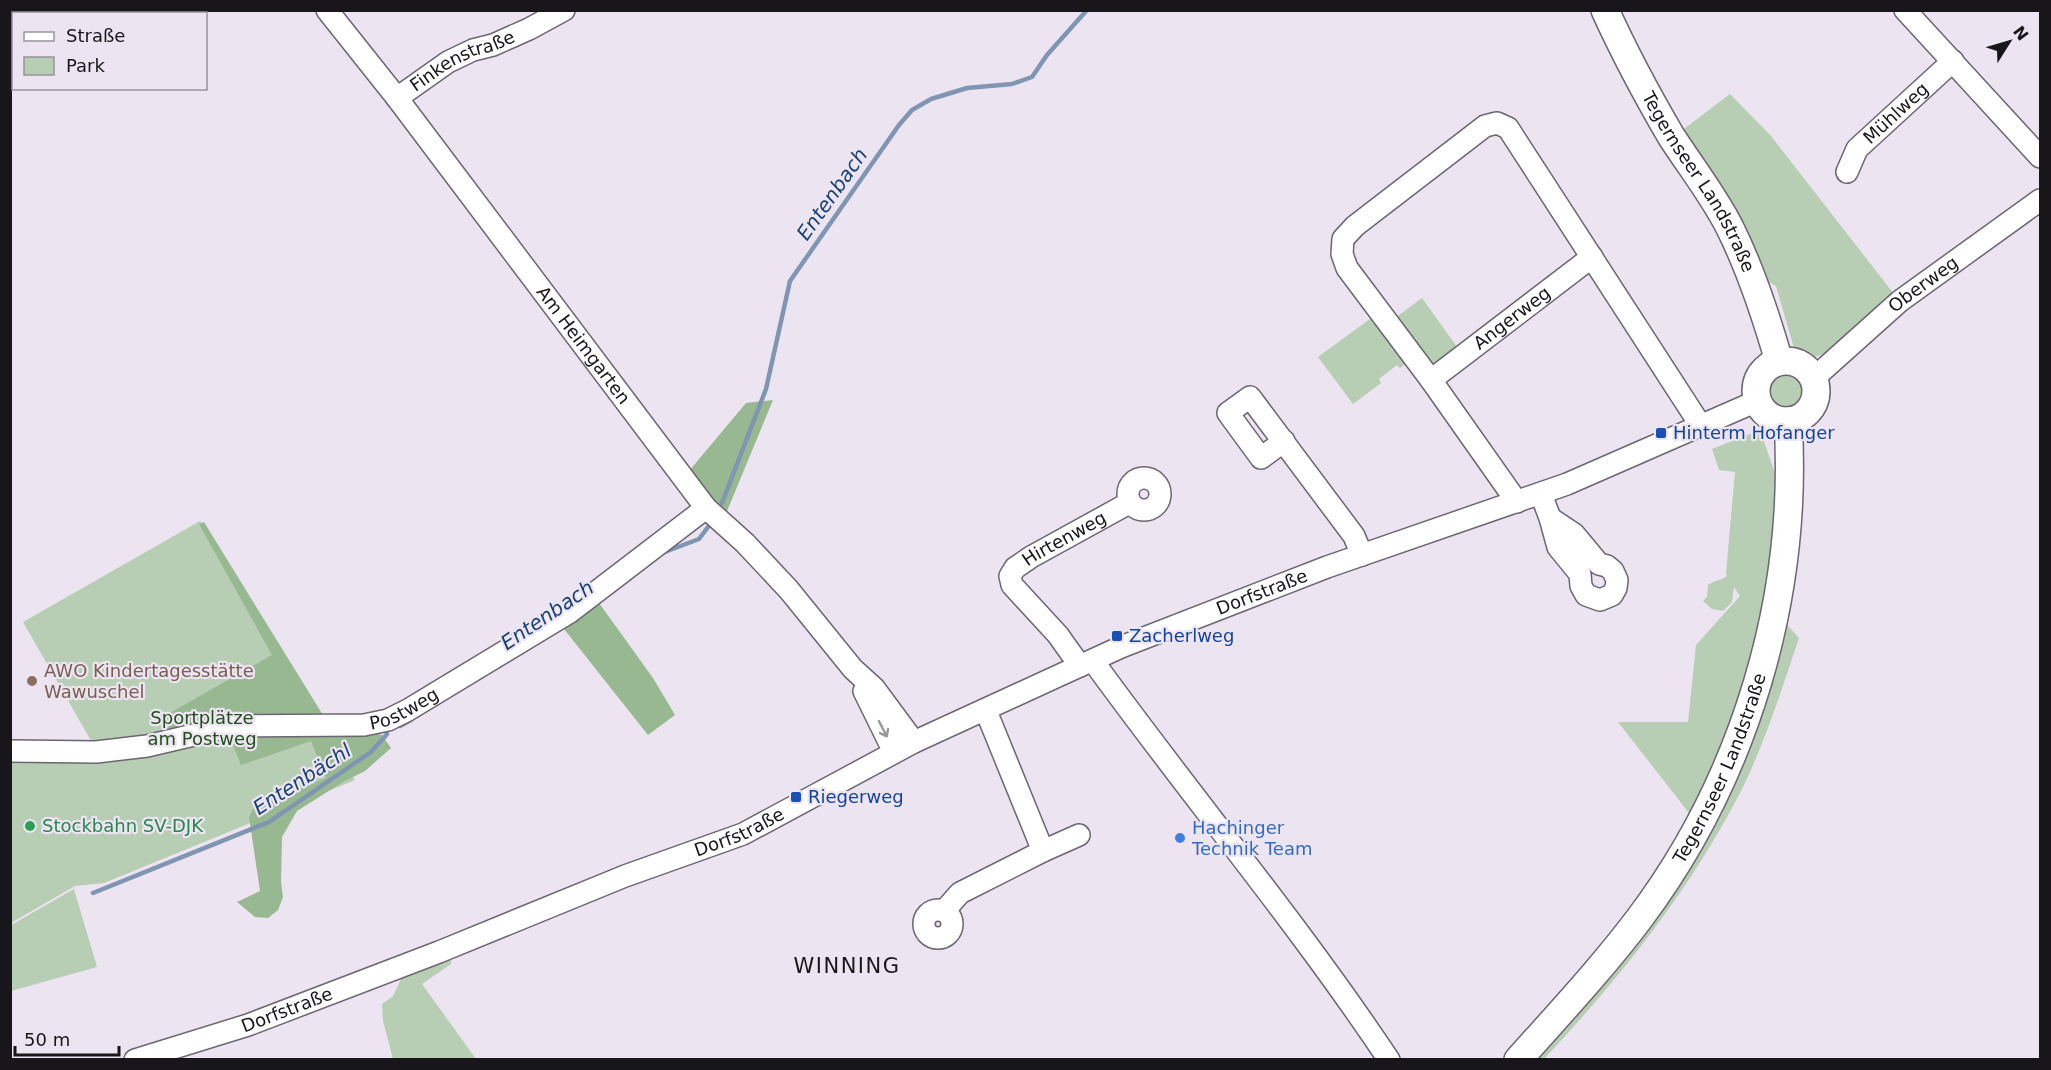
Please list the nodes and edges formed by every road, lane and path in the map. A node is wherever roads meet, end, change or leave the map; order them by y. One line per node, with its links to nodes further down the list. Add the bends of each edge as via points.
1 (327, 10): 6 (street, Am Heimgarten)
2 (564, 10): 6 (street, Finkenstraße, via 529,29 448,62)
3 (1605, 10): 11 (main road, Tegernseer Landstraße, via 1643,87 1731,230 1750,273)
4 (1905, 10): 5 (street)
5 (1953, 61): 7 (street); 8 (street, Mühlweg, via 1857,149)
6 (397, 98): 21 (street, Am Heimgarten)
7 (2040, 157)
8 (1847, 172)
9 (2040, 200): 12 (street, Oberweg, via 1899,301)
10 (1592, 256): 13 (street, Angerweg); 13 (street, via 1508,128 1497,123 1485,126 1355,226 1343,239 1342,254 1347,268); 16 (street)
11 (1779, 361): 12 (main road, via 1796,362); 14 (main road, via 1759,376)
12 (1814, 378): 15 (main road, via 1812,407 1798,419)
13 (1431, 380): 19 (street)
14 (1757, 401): 15 (main road, via 1769,417); 16 (street, Dorfstraße)
15 (1788, 421): 35 (main road, Tegernseer Landstraße, via 1789,519 1780,587 1755,691 1724,775 1697,830 1639,919)
16 (1701, 426): 18 (street, Dorfstraße)
17 (1284, 441): 23 (street, via 1354,536)
18 (1540, 494): 19 (street, Dorfstraße); 22 (street)
19 (1518, 502): 23 (street, Dorfstraße)
20 (1129, 503): 24 (street, Hirtenweg, via 1031,557 1010,576 1012,585)
21 (706, 508): 25 (street, Am Heimgarten, via 789,590); 28 (street, Postweg, via 570,612 388,720 364,725 232,726 147,746 96,752)
22 (1550, 518)
23 (1362, 555): 24 (street, Dorfstraße, via 1177,624)
24 (1087, 664): 26 (street, Dorfstraße); 34 (street, via 1226,836)
25 (853, 669): 27 (street, Am Heimgarten, via 874,688); 29 (street, Am Heimgarten, one-way to 29)
26 (986, 711): 27 (street, Dorfstraße); 31 (street)
27 (914, 742): 29 (street, Dorfstraße)
28 (10, 751)
29 (894, 752): 33 (street, Dorfstraße, via 743,834 625,876 248,1025)
30 (1078, 835): 31 (street)
31 (1043, 851): 32 (street, via 960,893)
32 (944, 911)
33 (135, 1059)
34 (1389, 1059)
35 (1518, 1059)

